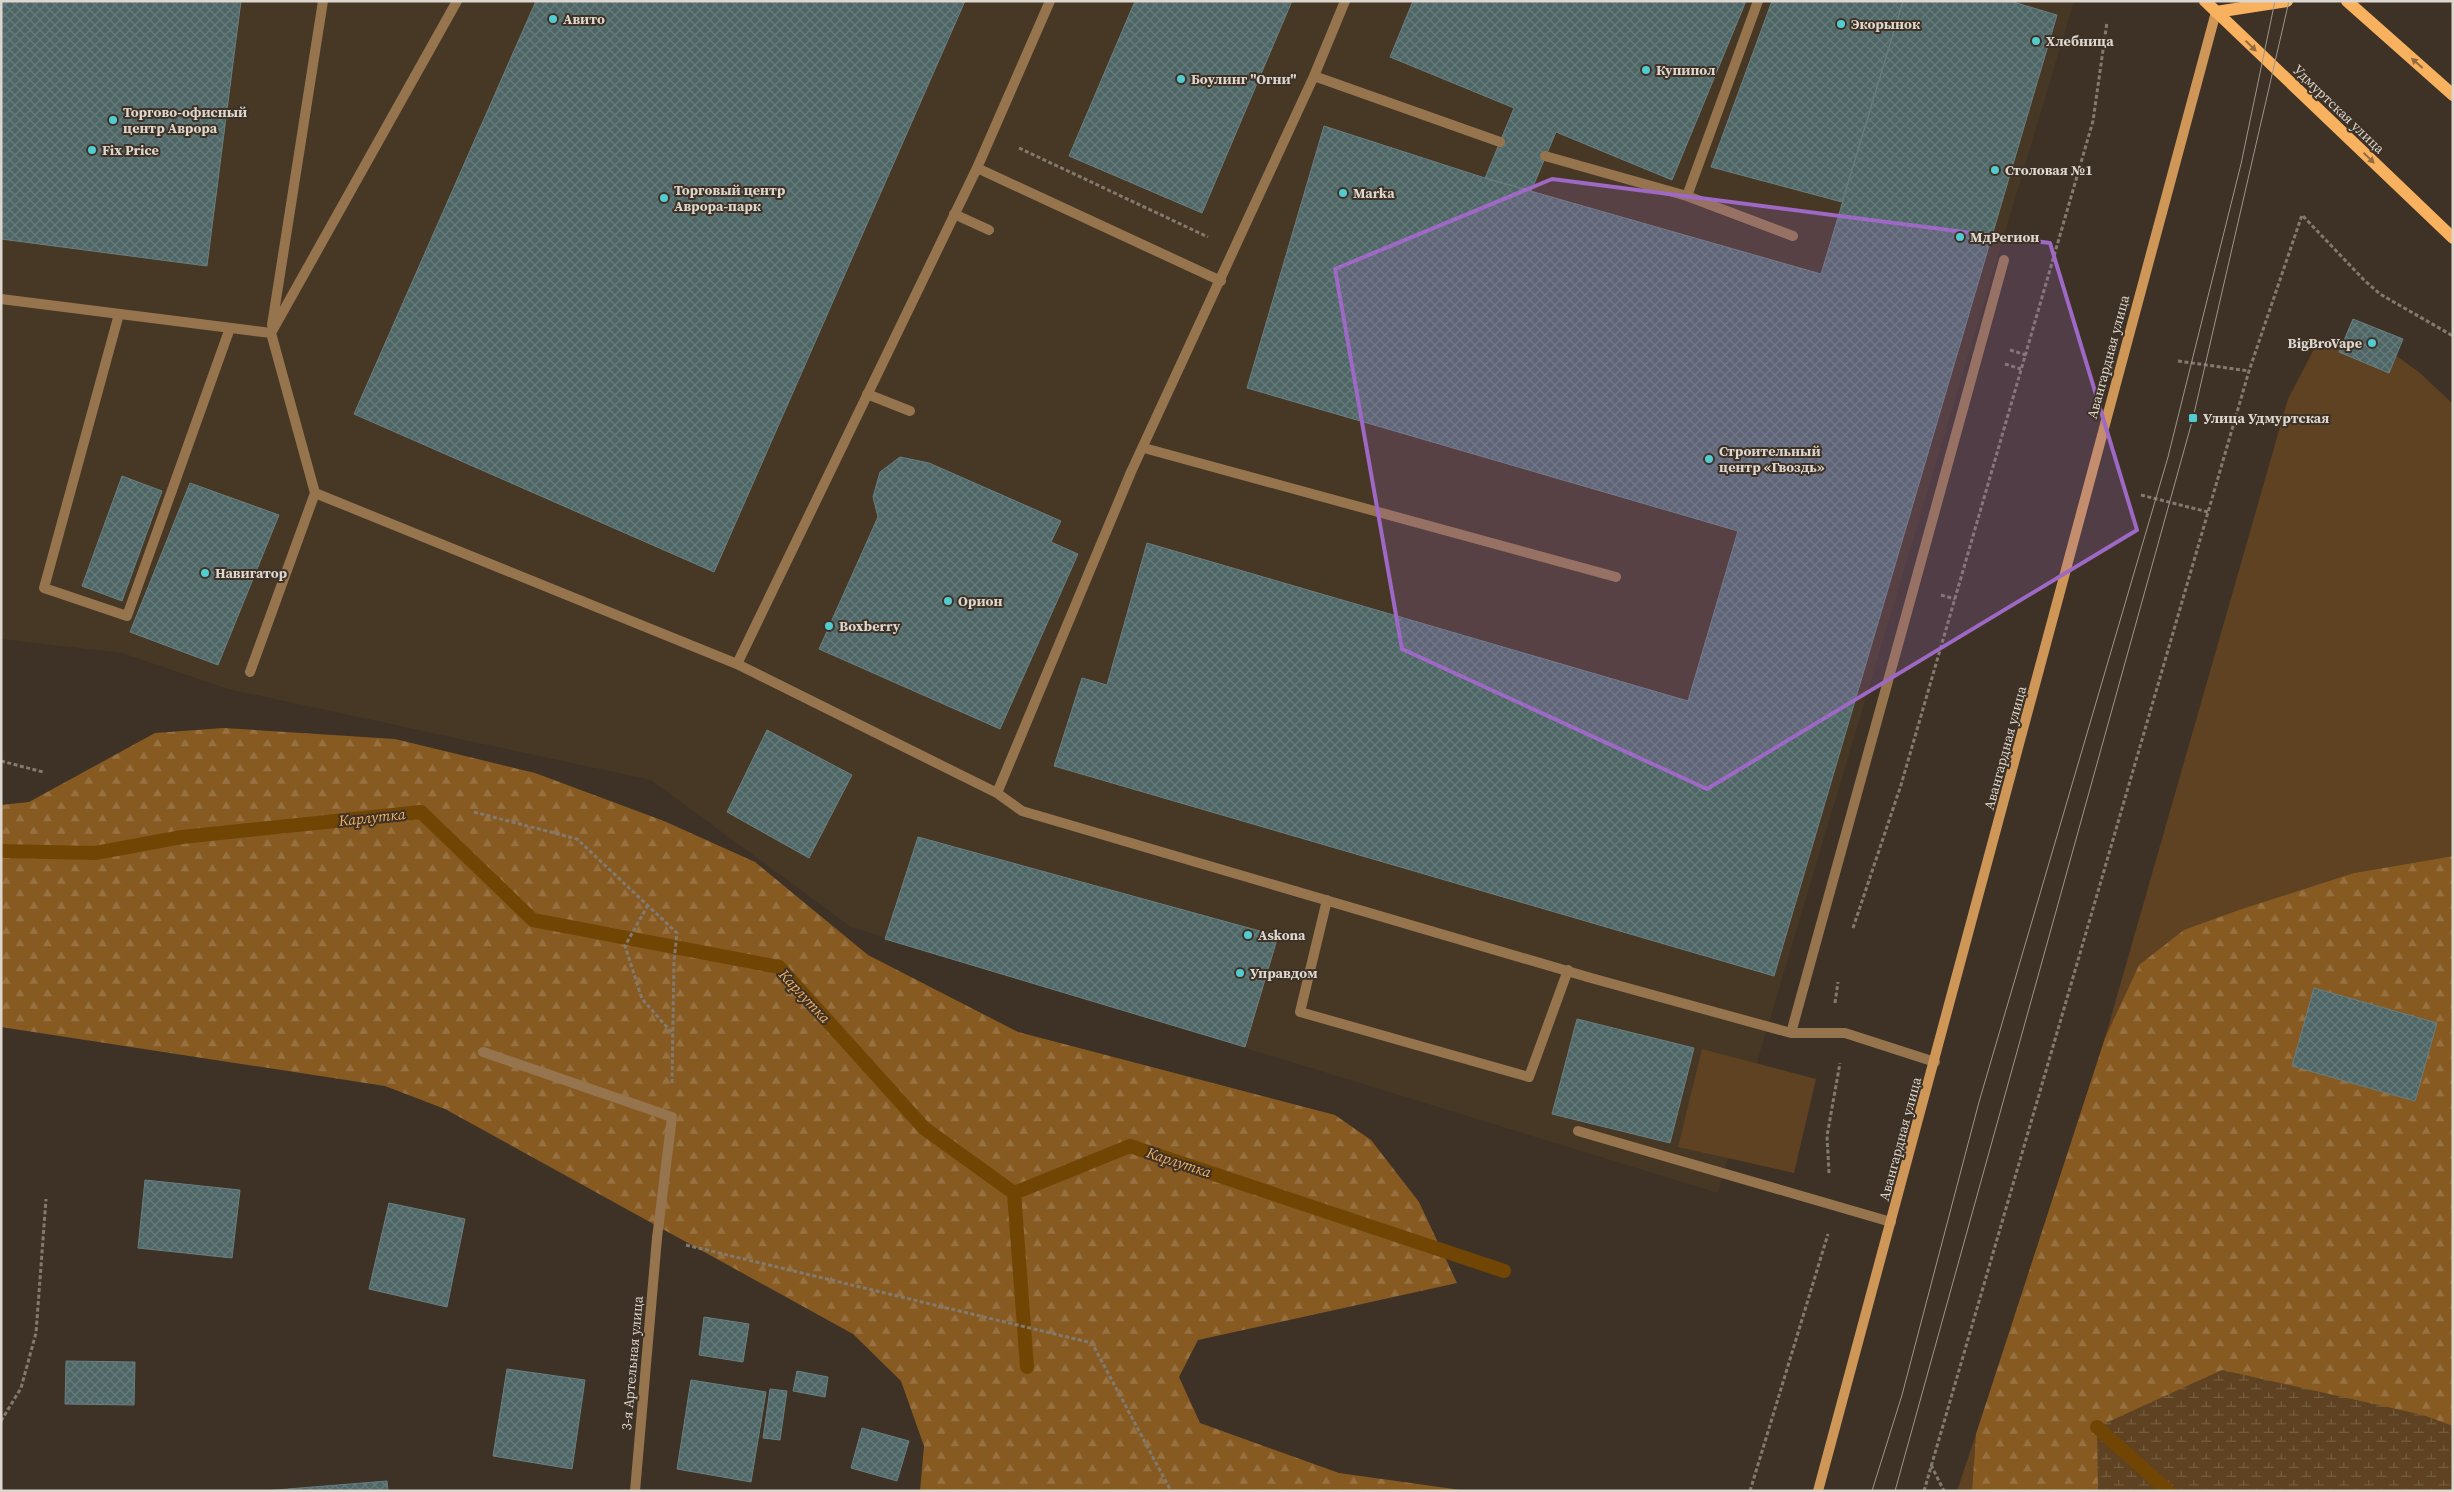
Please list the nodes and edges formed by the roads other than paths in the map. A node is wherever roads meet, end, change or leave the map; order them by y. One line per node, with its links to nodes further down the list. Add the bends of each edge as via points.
1 (323, 1): 25 (street)
2 (457, 1): 25 (street)
3 (1050, 1): 14 (street)
4 (1345, 1): 10 (street)
5 (1758, 1): 15 (street)
6 (2205, 1): 9 (main road, Удмуртская улица)
7 (2287, 1): 9 (main road)
8 (2346, 1): 11 (main road, one-way to 8)
9 (2217, 7): 19 (main road, Удмуртская улица, one-way to 19); 38 (street, Авангардная улица)
10 (1314, 76): 12 (street); 21 (street)
11 (2453, 95)
12 (1500, 142)
13 (1545, 156): 15 (street)
14 (977, 168): 16 (street); 21 (street)
15 (1687, 196): 18 (street)
16 (954, 214): 17 (street); 26 (street)
17 (989, 230)
18 (1793, 236)
19 (2453, 238)
20 (2004, 260): 36 (street)
21 (1221, 281): 28 (street)
22 (1, 299): 23 (street)
23 (119, 314): 24 (street); 24 (street, via 44,588 127,616)
24 (230, 328): 25 (street)
25 (271, 334): 29 (street)
26 (867, 394): 27 (street); 31 (street)
27 (910, 411)
28 (1144, 448): 30 (street); 33 (street, via 1131,472)
29 (315, 493): 31 (street); 32 (street)
30 (1616, 577)
31 (737, 664): 33 (street)
32 (250, 672)
33 (997, 792): 34 (street, via 1022,811)
34 (1327, 900): 35 (street); 35 (street, via 1300,1012 1529,1076)
35 (1568, 970): 36 (street)
36 (1791, 1033): 38 (street, via 1844,1033)
37 (483, 1052): 41 (street, 3-я Артельная улица, via 672,1117 657,1238)
38 (1935, 1062): 40 (street, Авангардная улица)
39 (1578, 1131): 40 (street)
40 (1891, 1222): 42 (street, Авангардная улица)
41 (635, 1491)
42 (1818, 1491)

